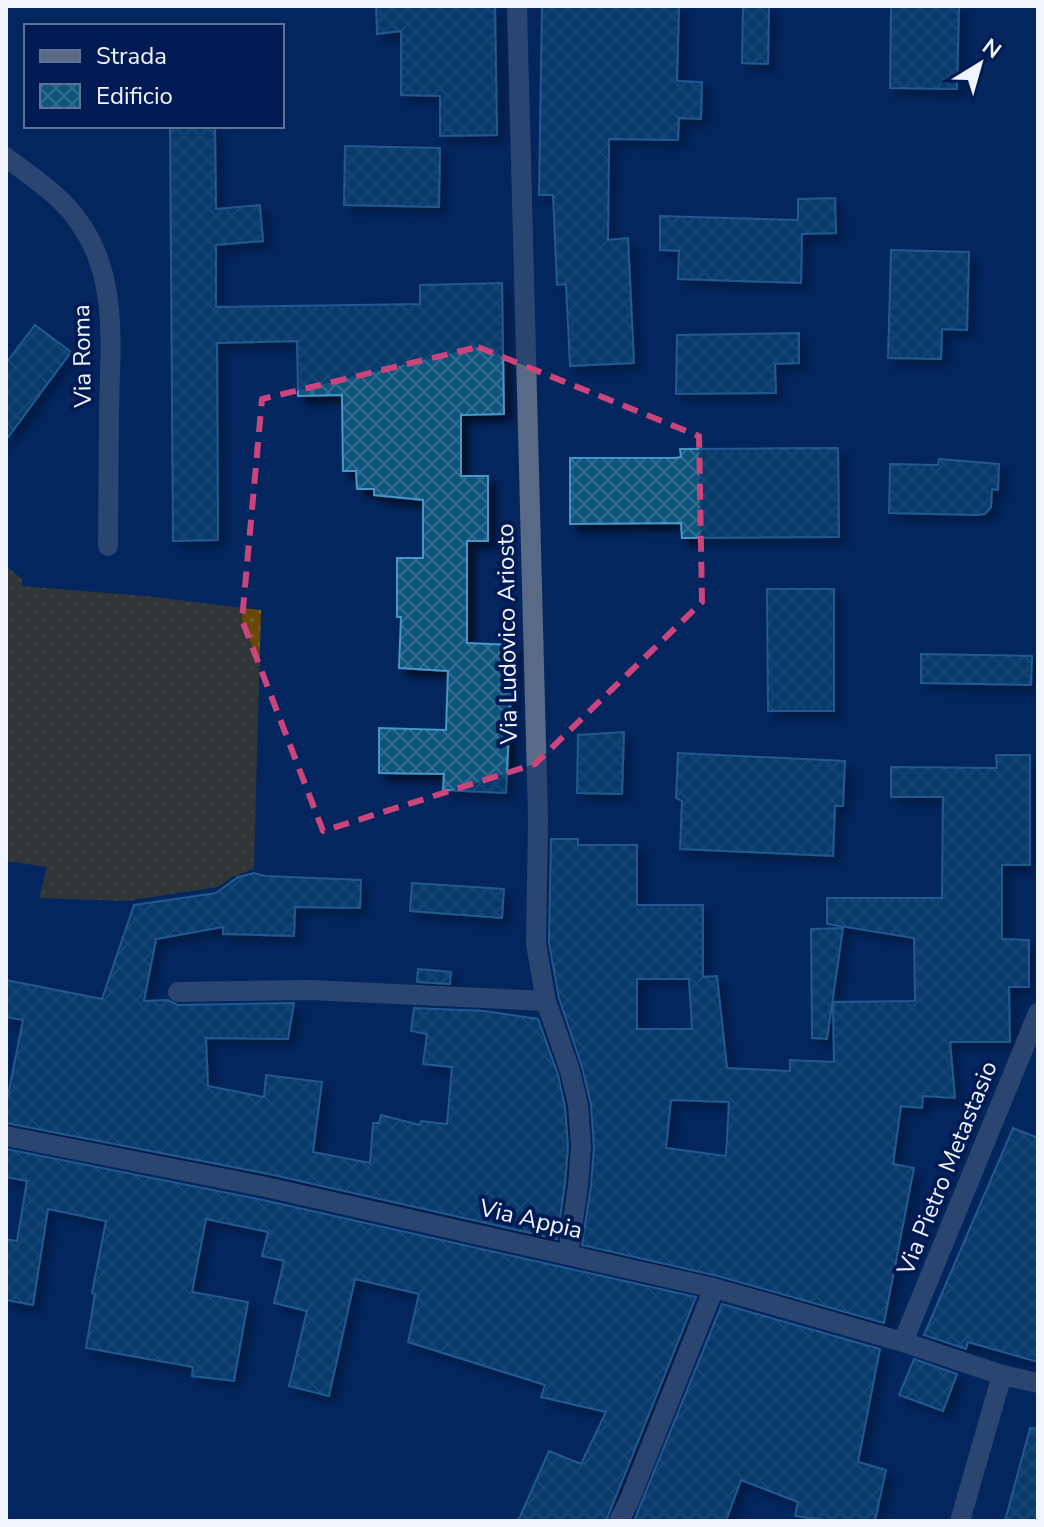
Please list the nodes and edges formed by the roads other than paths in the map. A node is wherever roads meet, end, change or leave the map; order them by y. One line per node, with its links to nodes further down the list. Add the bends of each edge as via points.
1 (517, 6): 5 (street, Via Ludovico Ariosto, via 538,819 536,944)
2 (6, 157): 3 (street, Via Roma, via 52,192 79,221 98,254 106,283 111,321)
3 (108, 546)
4 (178, 992): 5 (street, via 310,990)
5 (546, 1001): 8 (street, Via Ludovico Ariosto, via 578,1105 581,1146)
6 (1038, 1013): 10 (street, Via Pietro Metastasio)
7 (6, 1136): 8 (street, Via Appia)
8 (568, 1254): 9 (street, Via Appia)
9 (714, 1288): 10 (street, Via Appia); 13 (street)
10 (903, 1342): 11 (street, Via Appia)
11 (1002, 1375): 12 (street, Via Appia); 14 (street)
12 (1038, 1383)
13 (619, 1521)
14 (960, 1521)

